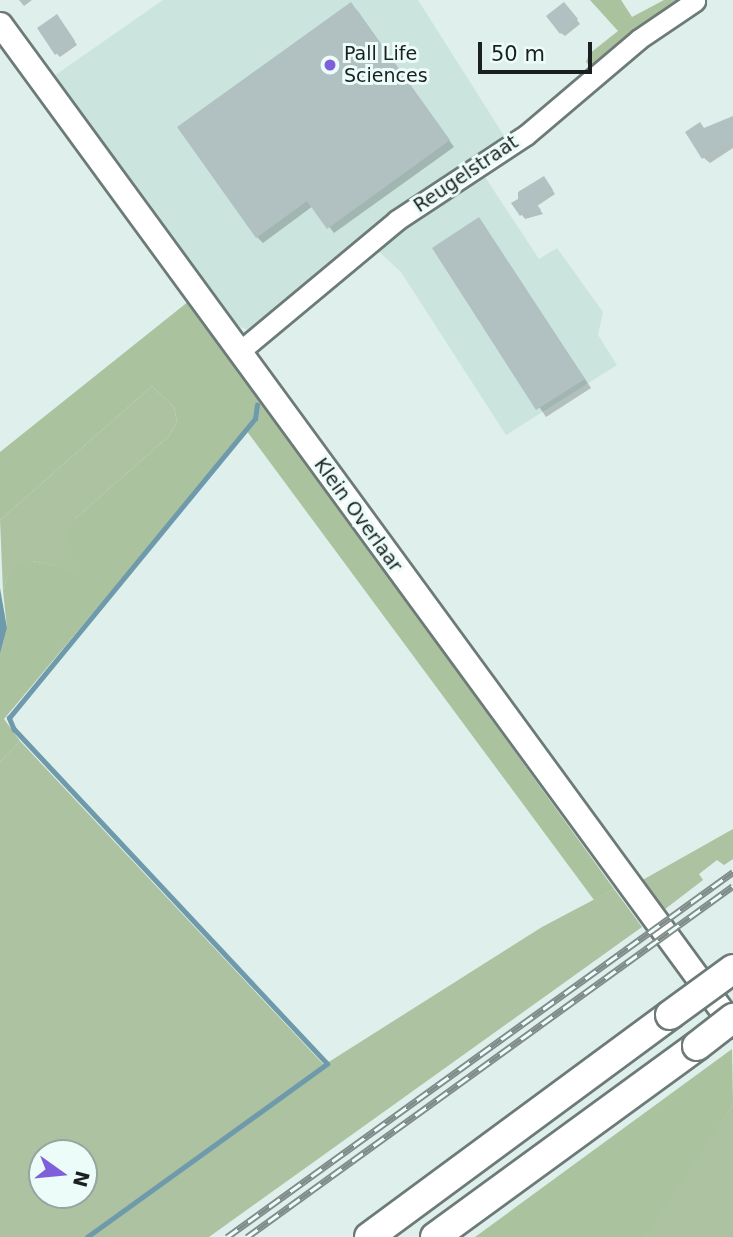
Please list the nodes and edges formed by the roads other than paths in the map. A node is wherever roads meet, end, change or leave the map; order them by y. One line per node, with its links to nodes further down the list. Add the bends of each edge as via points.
1 (695, 1): 3 (street, Reugelstraat, via 639,39 526,135 397,220)
2 (0, 24): 3 (main road, Klein Overlaar)
3 (240, 351): 5 (main road, Klein Overlaar)
4 (733, 969): 7 (highway, bridge)
5 (725, 1012): 6 (main road, Klein Overlaar); 8 (highway, bridge, via 697,1046)
6 (733, 1026)
7 (369, 1237)
8 (435, 1237)

